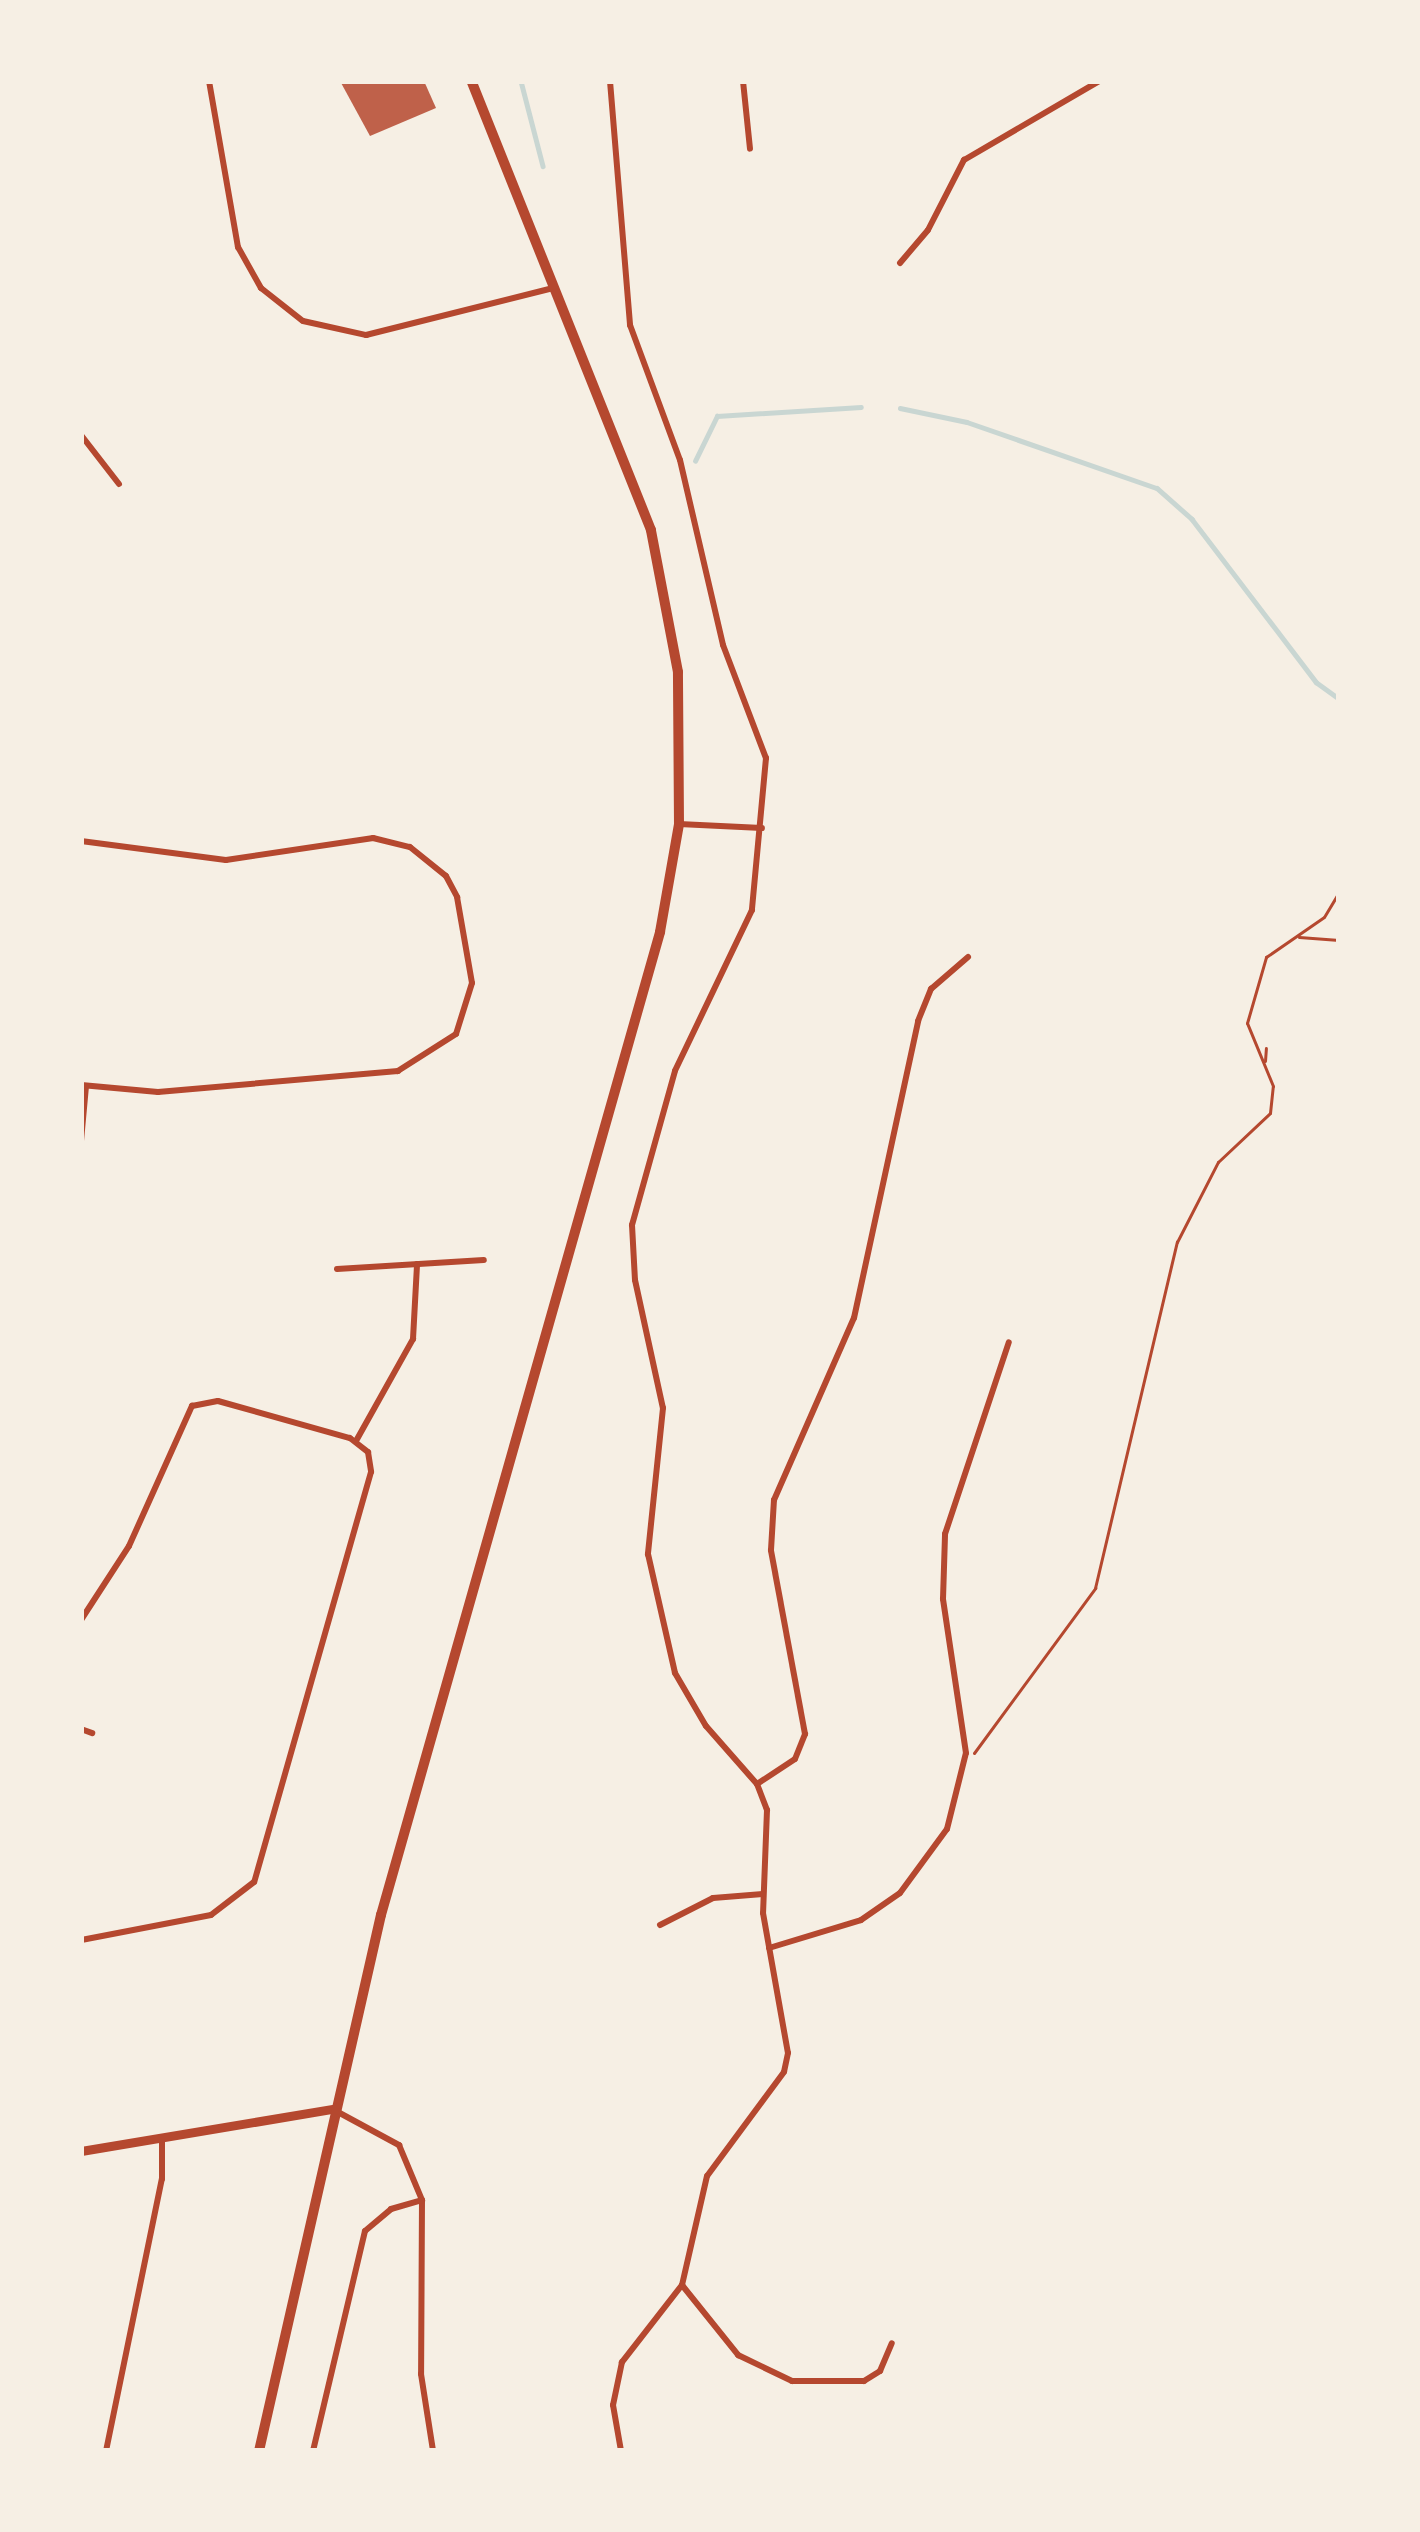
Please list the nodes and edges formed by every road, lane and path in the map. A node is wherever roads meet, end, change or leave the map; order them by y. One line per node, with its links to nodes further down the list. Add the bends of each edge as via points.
1 (209, 81): 8 (street, via 238,247 261,288 303,321 366,335)
2 (471, 81): 8 (main road)
3 (610, 81): 12 (street, via 623,293 680,460 723,645 760,727)
4 (742, 81): 6 (street)
5 (1099, 81): 7 (street, via 964,160 928,230)
6 (750, 149)
7 (900, 263)
8 (557, 287): 11 (main road, via 631,470 662,572 679,686)
9 (81, 435): 10 (street)
10 (119, 484)
11 (679, 824): 12 (street); 36 (main road, via 660,932)
12 (762, 828): 31 (street, via 752,910 675,1070 637,1198 632,1252 661,1377 663,1436 646,1535 665,1644 689,1701)
13 (81, 841): 20 (street, via 226,860 355,839 410,847 430,859 457,896 472,982 456,1034 398,1071 158,1092)
14 (1339, 892): 15 (path, via 1334,907)
15 (1298, 937): 16 (path); 19 (path, via 1266,957 1248,1018)
16 (1339, 940)
17 (968, 957): 31 (street, via 931,989 918,1021 854,1318 774,1500 771,1550 805,1734 795,1759)
18 (1266, 1048): 19 (path)
19 (1267, 1069): 30 (path, via 1270,1113 1218,1162 1177,1242 1095,1588 982,1748)
20 (83, 1086): 21 (street)
21 (81, 1141)
22 (484, 1260): 23 (street)
23 (417, 1264): 24 (street); 26 (street, via 413,1339)
24 (337, 1268)
25 (1009, 1342): 30 (street, via 950,1507 942,1558)
26 (356, 1441): 27 (street, via 200,1402 182,1419 113,1576); 34 (street, via 368,1452 371,1472 254,1882 211,1915)
27 (81, 1620)
28 (81, 1729): 29 (street)
29 (92, 1733)
30 (966, 1753): 35 (street, via 947,1829 900,1894 860,1920)
31 (757, 1784): 32 (street, via 770,1836)
32 (763, 1894): 33 (street, via 712,1898); 35 (street)
33 (660, 1924)
34 (81, 1940)
35 (769, 1948): 40 (street, via 787,2032 784,2072 706,2176)
36 (333, 2110): 37 (main road); 39 (street, via 400,2145); 43 (main road)
37 (161, 2135): 38 (main road); 42 (street, via 162,2179)
38 (81, 2151)
39 (422, 2200): 44 (street, via 391,2209 365,2230); 45 (street, via 422,2374)
40 (682, 2284): 41 (street, via 738,2354 792,2381 864,2380 880,2371); 46 (street, via 614,2383)
41 (892, 2343)
42 (106, 2451)
43 (259, 2451)
44 (313, 2451)
45 (434, 2451)
46 (621, 2451)

